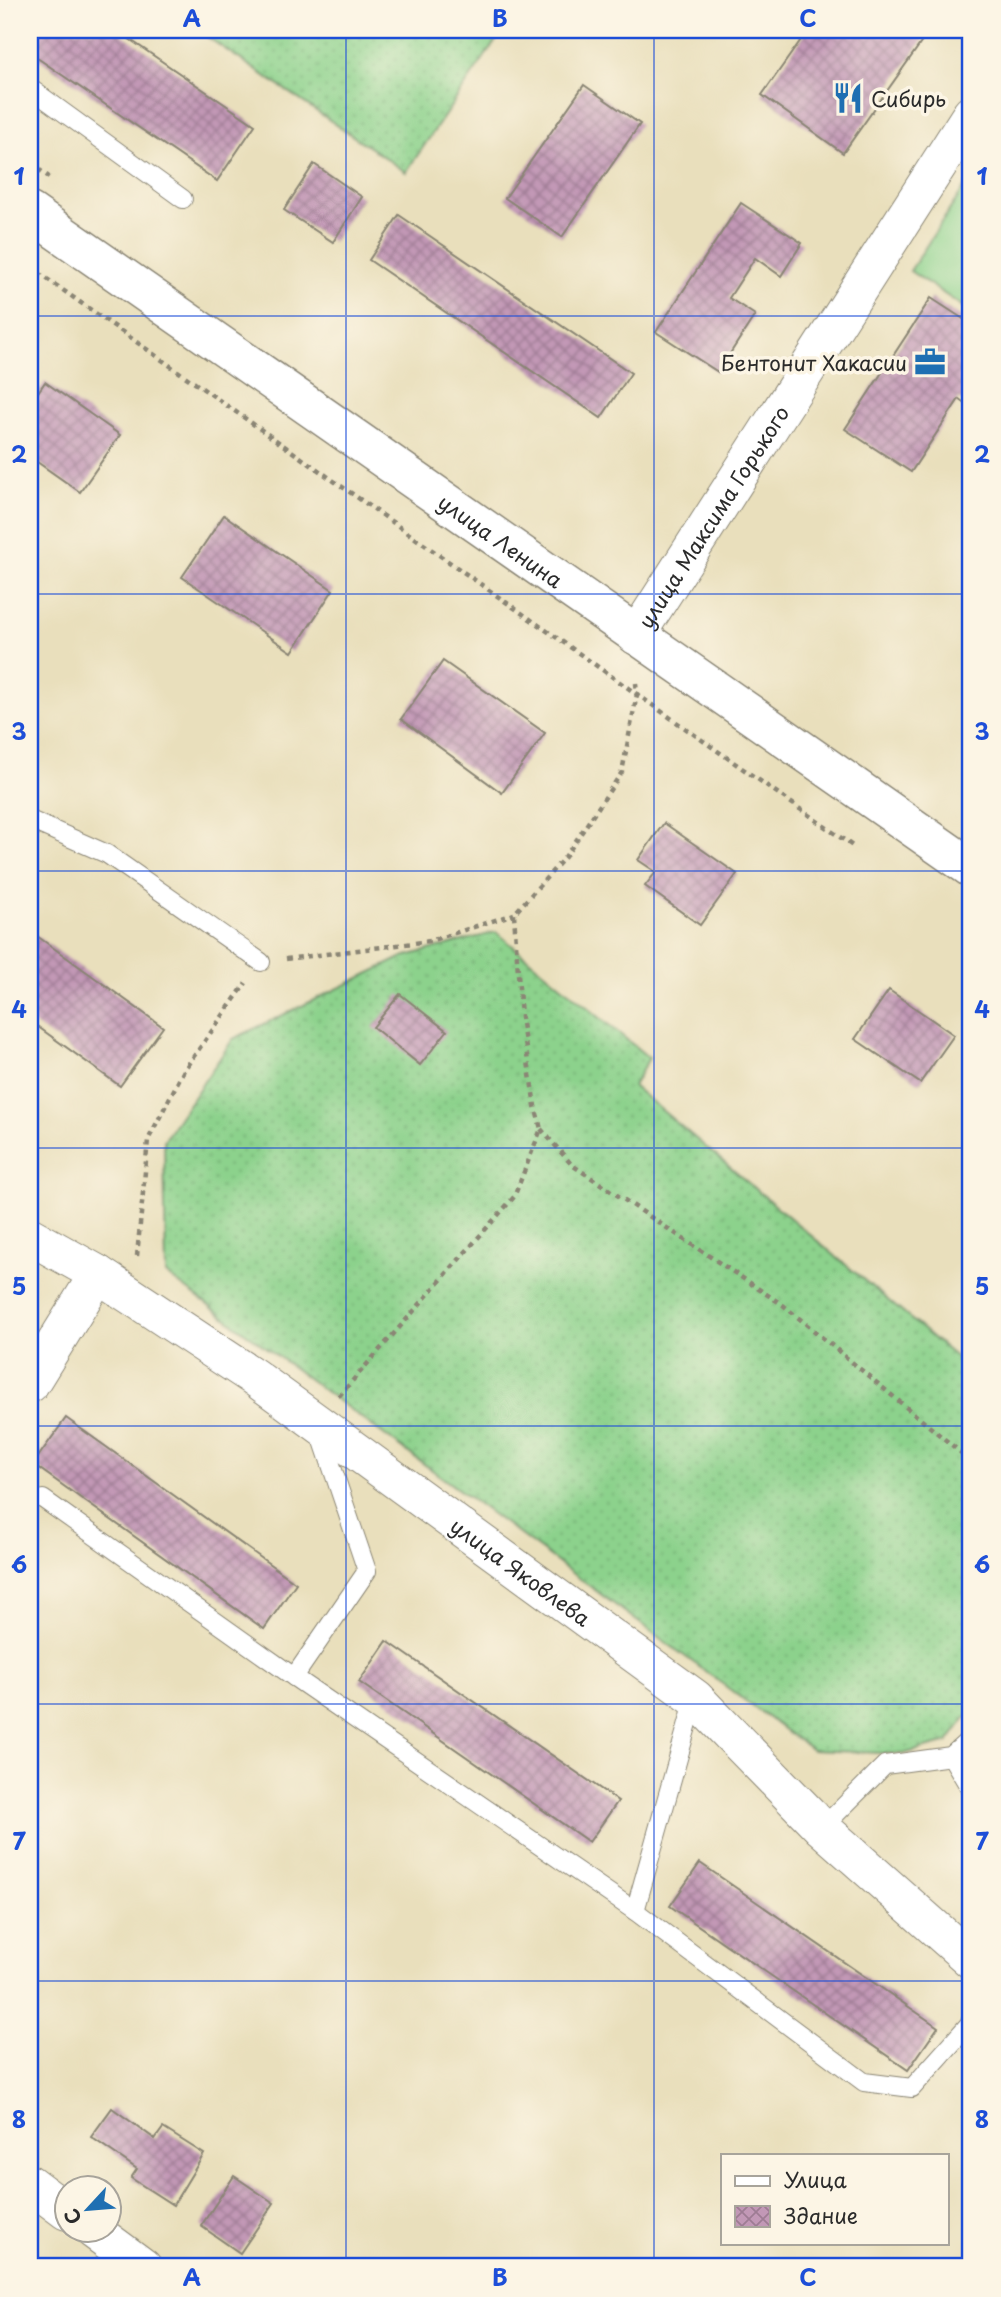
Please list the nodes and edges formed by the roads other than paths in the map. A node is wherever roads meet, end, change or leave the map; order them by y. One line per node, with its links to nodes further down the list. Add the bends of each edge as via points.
1 (30, 88): 3 (lane)
2 (971, 114): 5 (street, улица Максима Горького)
3 (183, 199)
4 (30, 212): 5 (street, улица Ленина)
5 (636, 636): 7 (street, улица Ленина)
6 (30, 820): 8 (lane, via 107,854)
7 (971, 868)
8 (261, 962)
9 (30, 1236): 10 (street, улица Яковлева)
10 (98, 1274): 11 (street); 12 (street, улица Яковлева)
11 (30, 1384)
12 (316, 1422): 14 (lane, via 367,1571); 15 (street, улица Яковлева)
13 (43, 1499): 14 (lane)
14 (294, 1677): 20 (lane)
15 (695, 1698): 19 (street, улица Яковлева); 20 (lane)
16 (971, 1738): 17 (lane)
17 (951, 1756): 18 (lane); 19 (lane, via 885,1765)
18 (971, 1790)
19 (822, 1828): 21 (street, улица Яковлева)
20 (635, 1911): 22 (lane, via 864,2082 912,2088)
21 (971, 1960)
22 (971, 2022)
23 (30, 2184): 24 (street)
24 (52, 2200)
25 (111, 2244): 26 (street)
26 (143, 2267)

